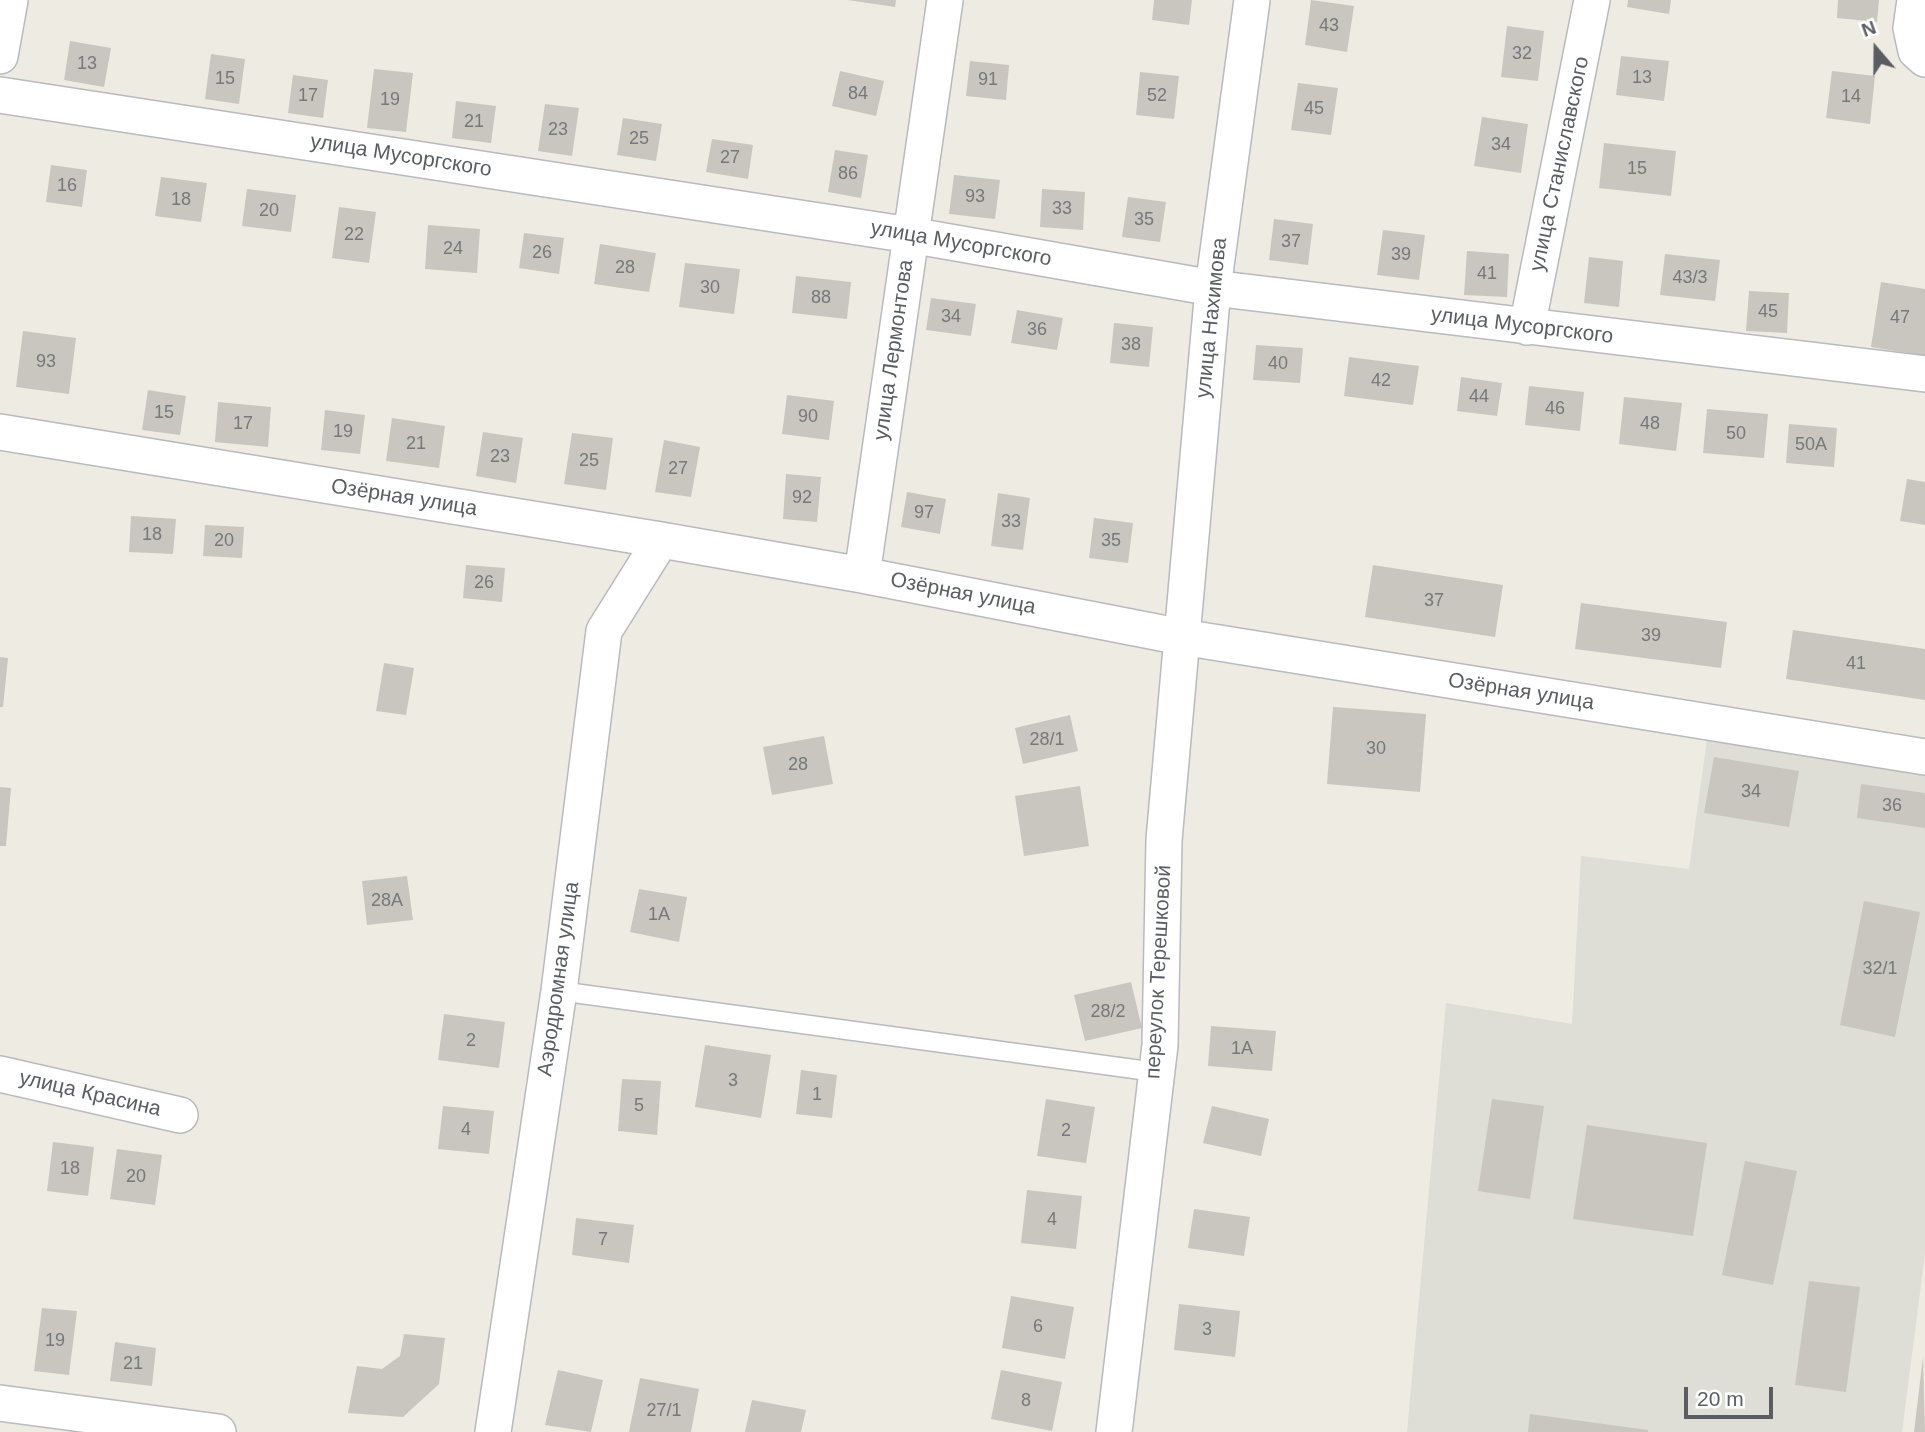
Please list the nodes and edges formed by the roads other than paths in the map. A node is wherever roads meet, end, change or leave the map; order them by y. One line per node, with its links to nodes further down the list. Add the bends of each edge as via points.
1 (10, 0): 5 (street)
2 (945, 0): 7 (street, улица Лермонтова)
3 (1252, 0): 8 (street, улица Нахимова)
4 (1592, 0): 9 (street, улица Станиславского)
5 (0, 56)
6 (0, 95): 7 (street, улица Мусоргского)
7 (910, 234): 8 (street, улица Мусоргского); 13 (street, улица Лермонтова)
8 (1213, 288): 9 (street, улица Мусоргского); 14 (street, улица Нахимова)
9 (1527, 327): 10 (street, улица Мусоргского)
10 (1925, 374)
11 (0, 432): 12 (street, Озёрная улица)
12 (661, 540): 13 (street, Озёрная улица); 16 (street, Аэродромная улица, via 604,631)
13 (862, 575): 14 (street, Озёрная улица)
14 (1182, 637): 15 (street, Озёрная улица); 17 (street, переулок Терешковой, via 1164,840)
15 (1925, 757)
16 (559, 991): 17 (lane); 22 (street, Аэродромная улица)
17 (1156, 1072): 23 (street, переулок Терешковой)
18 (0, 1074): 19 (street, улица Красина)
19 (180, 1115)
20 (0, 1403): 21 (street)
21 (218, 1432)
22 (493, 1432)
23 (1114, 1432)

